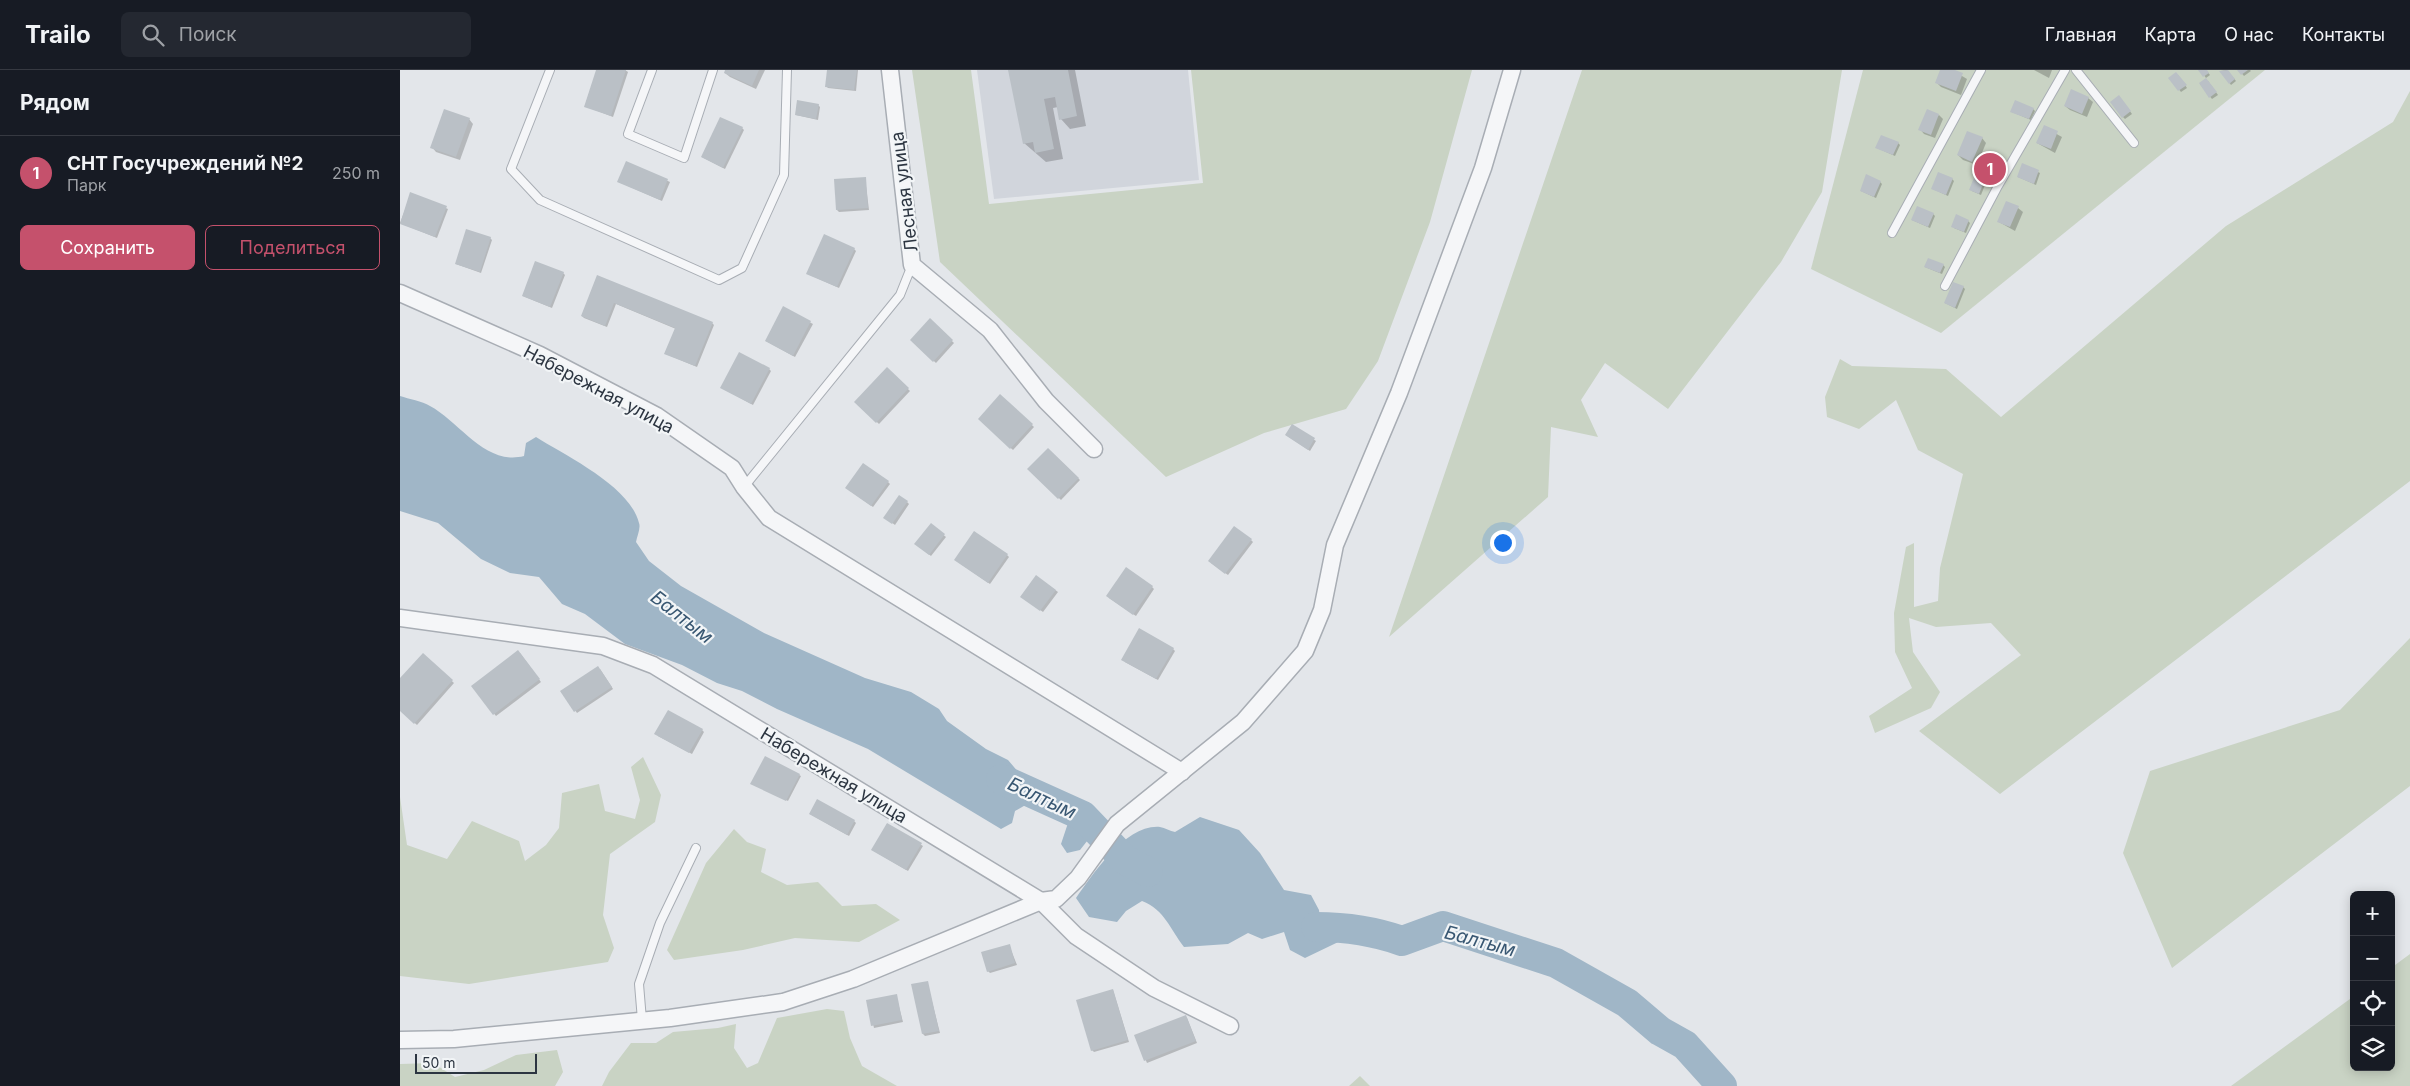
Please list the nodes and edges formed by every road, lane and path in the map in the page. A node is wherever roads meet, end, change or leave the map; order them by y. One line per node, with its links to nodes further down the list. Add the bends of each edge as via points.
1 (550, 70): 4 (lane, via 511,169 540,200 719,280 742,268 784,175)
2 (652, 70): 3 (lane, via 628,134 684,158)
3 (713, 70)
4 (787, 70)
5 (890, 70): 12 (street, Лесная улица)
6 (1512, 70): 18 (street, via 1483,168 1399,394 1335,545 1322,610 1305,651 1244,722)
7 (1981, 70): 11 (lane)
8 (2066, 70): 13 (lane)
9 (2076, 70): 10 (lane)
10 (2134, 143)
11 (1892, 233)
12 (912, 265): 15 (street, Лесная улица, via 990,330 1046,401); 16 (lane, via 900,295)
13 (1944, 286)
14 (400, 293): 16 (street, Набережная улица, via 540,355 657,416 732,468)
15 (1094, 448)
16 (744, 487): 18 (street, Набережная улица, via 769,518)
17 (400, 618): 20 (street, Набережная улица, via 603,646 653,666)
18 (1182, 772): 20 (street, via 1117,824 1078,878 1056,899)
19 (696, 848): 21 (lane, via 660,923 639,984)
20 (1041, 901): 21 (street, via 853,979 783,1002); 22 (street, Набережная улица, via 1076,936 1154,988)
21 (642, 1020): 23 (street, via 454,1039)
22 (1230, 1026)
23 (400, 1040)

